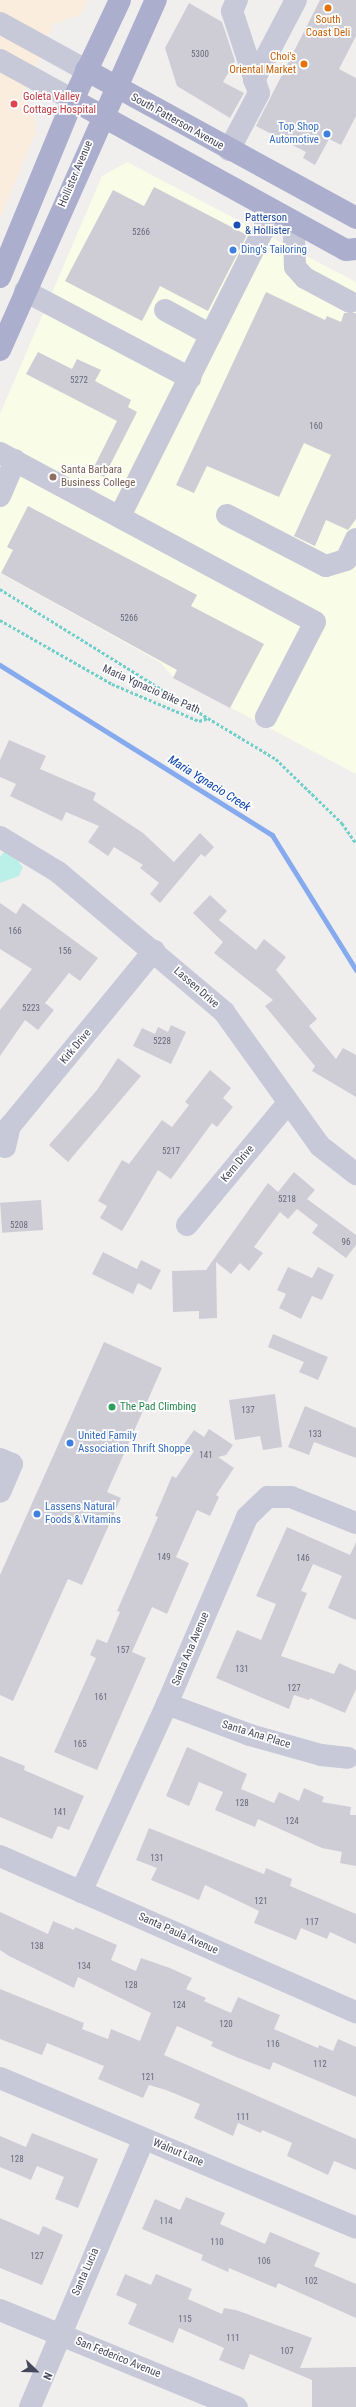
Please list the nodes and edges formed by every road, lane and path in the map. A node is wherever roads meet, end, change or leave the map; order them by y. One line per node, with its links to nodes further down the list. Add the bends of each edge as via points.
1 (120, 0): 7 (main road)
2 (156, 0): 9 (main road, Hollister Avenue)
3 (237, 0): 8 (street, via 232,11)
4 (296, 0): 8 (street)
5 (0, 23): 7 (street, South Patterson Avenue)
6 (0, 60): 10 (street)
7 (86, 70): 9 (main road, South Patterson Avenue); 10 (main road)
8 (254, 80): 12 (street, via 259,93)
9 (115, 87): 11 (main road, Hollister Avenue); 12 (main road, South Patterson Avenue)
10 (73, 100): 11 (main road); 17 (main road)
11 (101, 117): 13 (main road); 18 (main road, Hollister Avenue)
12 (229, 150): 14 (main road, South Patterson Avenue)
13 (274, 211): 15 (main road); 21 (street)
14 (356, 218)
15 (299, 225): 16 (main road, via 346,250); 19 (street, via 294,239 296,267 305,278)
16 (356, 249)
17 (0, 277)
18 (25, 291): 22 (main road, Hollister Avenue); 23 (street)
19 (350, 302)
20 (165, 310): 21 (street)
21 (211, 335): 23 (street)
22 (0, 350)
23 (190, 378): 27 (street)
24 (8, 456): 25 (street); 27 (street)
25 (0, 496)
26 (227, 515): 28 (street, via 326,566 346,560)
27 (120, 516): 31 (street, via 315,622)
28 (356, 539)
29 (0, 589): 32 (path)
30 (0, 620): 32 (path, Maria Ygnacio Bike Path, via 112,684 199,721)
31 (266, 717)
32 (208, 718): 34 (path, Maria Ygnacio Bike Path, via 284,766 342,823)
33 (0, 837): 35 (street, Lassen Drive, via 58,872)
34 (356, 843)
35 (154, 951): 36 (street, Lassen Drive, via 224,1012); 37 (street, Kirk Drive, via 10,1126)
36 (288, 1103): 38 (street, Lassen Drive, via 320,1146); 39 (street, Kern Drive)
37 (4, 1147)
38 (356, 1174)
39 (187, 1225)
40 (0, 1459): 41 (street, via 12,1464)
41 (0, 1492)
42 (356, 1524): 43 (street, Santa Ana Avenue, via 290,1497 268,1496 247,1517)
43 (167, 1704): 44 (street, Santa Ana Place, via 250,1735 321,1754); 46 (street, Santa Ana Avenue)
44 (348, 1758)
45 (0, 1856): 46 (street, Santa Paula Avenue)
46 (81, 1892): 47 (street, Santa Paula Avenue)
47 (356, 2012)
48 (0, 2078): 49 (street, Walnut Lane)
49 (144, 2139): 50 (street, Walnut Lane); 52 (street, Santa Lucia)
50 (356, 2228)
51 (0, 2310): 52 (street, San Federico Avenue)
52 (59, 2334): 53 (street, Santa Lucia); 54 (street, San Federico Avenue)
53 (30, 2407)
54 (237, 2407)

